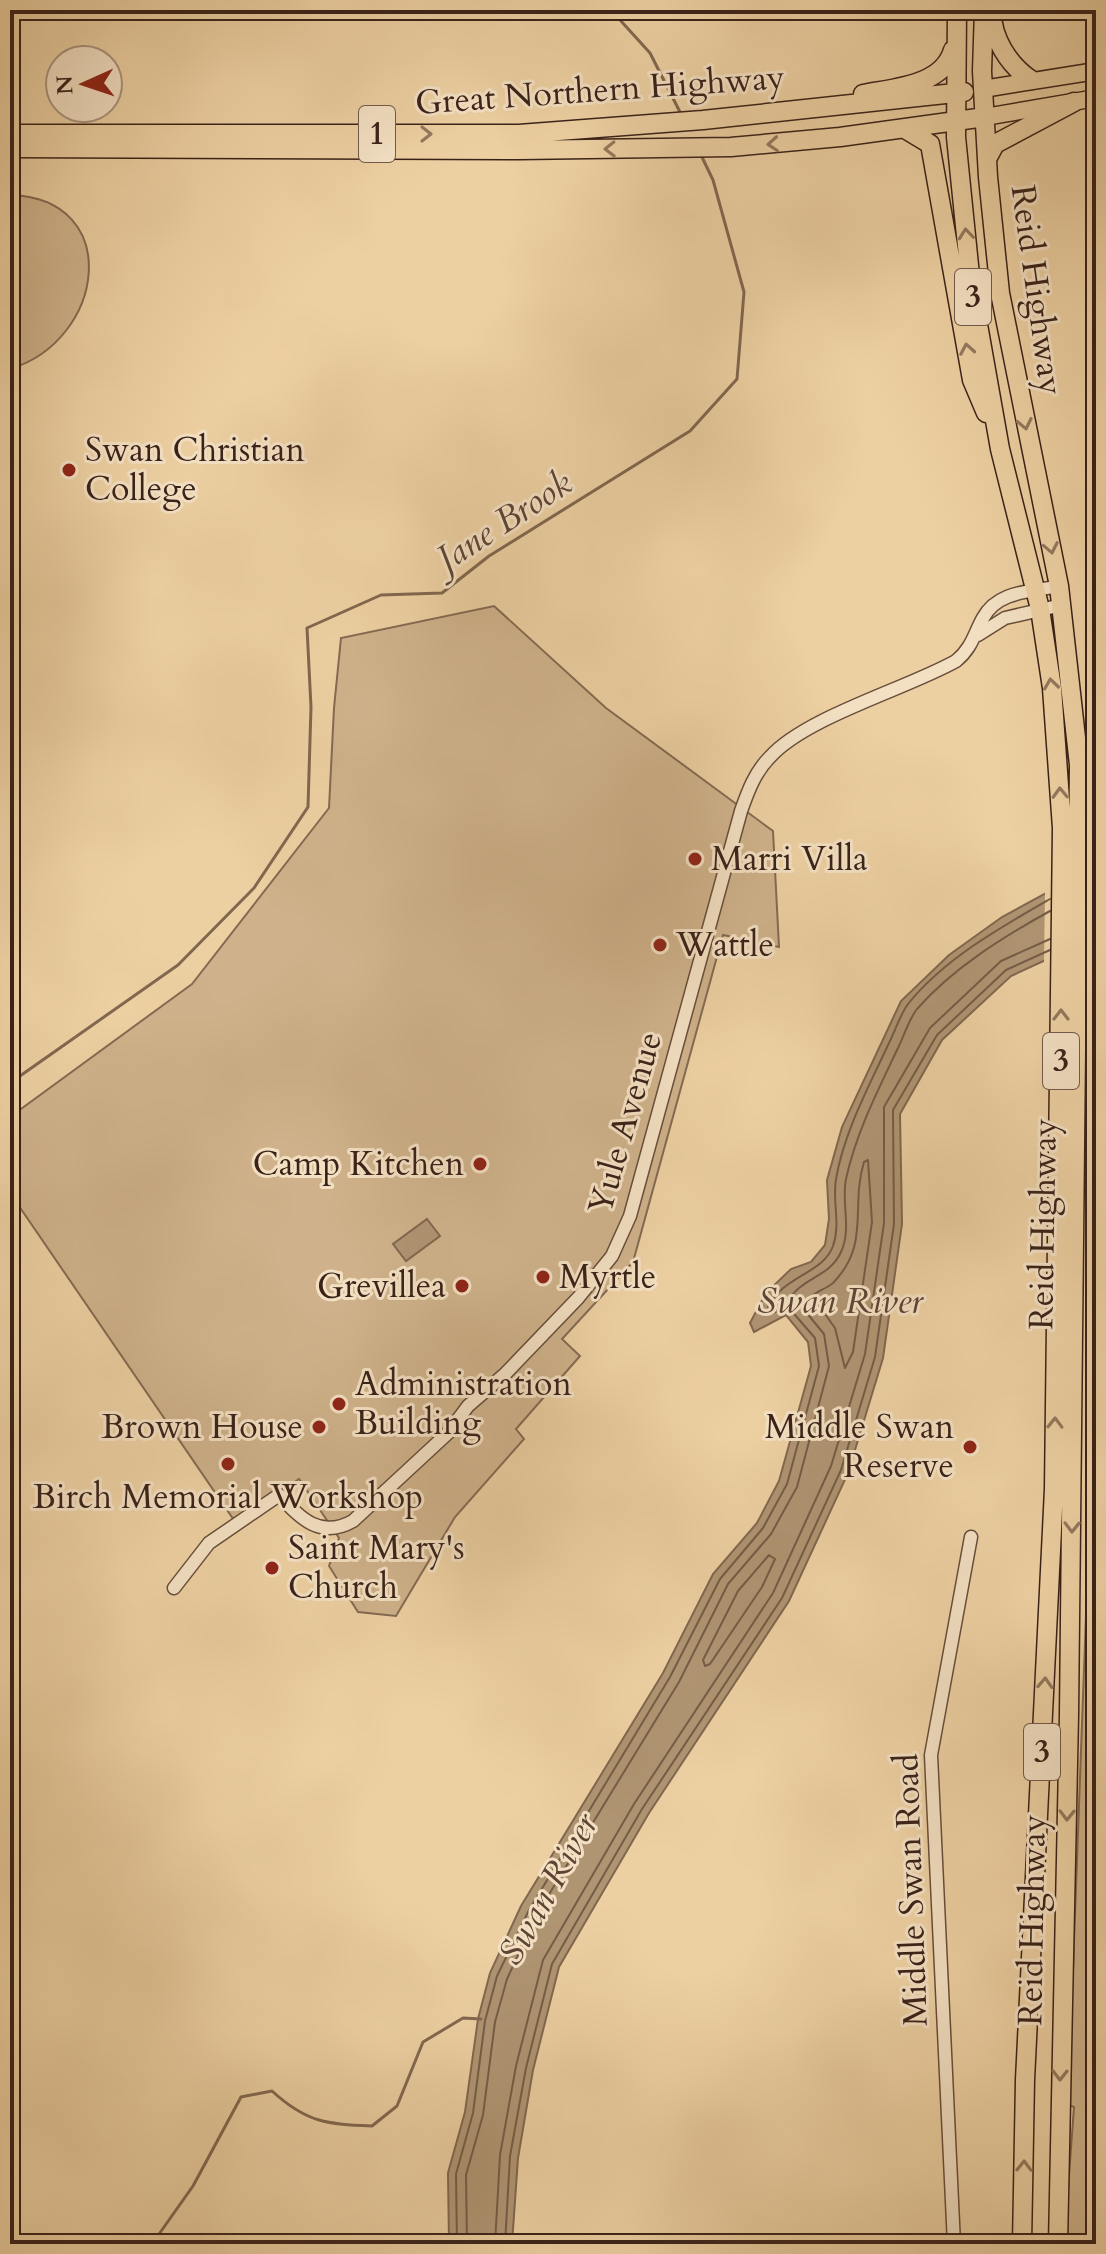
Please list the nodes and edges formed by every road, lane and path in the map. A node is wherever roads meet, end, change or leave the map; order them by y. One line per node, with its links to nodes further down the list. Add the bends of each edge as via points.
1 (957, 10): 4 (highway, 3)
2 (984, 10): 7 (highway, 3)
3 (992, 10): 6 (highway, via 1003,51)
4 (956, 36): 8 (highway, 3); 11 (highway, via 944,68 922,81)
5 (1096, 71): 6 (main road, Great Northern Highway / 1)
6 (1031, 80): 7 (main road, Great Northern Highway / 1)
7 (983, 89): 8 (highway, Great Northern Highway / 1); 12 (highway, 3)
8 (955, 94): 11 (highway, Great Northern Highway / 1); 13 (highway, 3)
9 (1096, 98): 10 (main road, Great Northern Highway / 1)
10 (1074, 102): 12 (main road, Great Northern Highway / 1); 17 (highway, via 995,144)
11 (789, 110): 15 (highway, Great Northern Highway / 1, one-way to 11, via 519,134)
12 (985, 117): 13 (highway, Great Northern Highway / 1); 17 (highway, Reid Highway / 3)
13 (956, 121): 14 (highway, Great Northern Highway / 1); 18 (highway, Reid Highway / 3, one-way to 13, via 971,285)
14 (905, 129): 16 (highway, Great Northern Highway / 1, one-way to 16, via 697,147); 18 (highway, one-way to 14, via 972,380 930,144)
15 (10, 134)
16 (10, 148)
17 (987, 159): 19 (highway, Reid Highway / 3, one-way to 19, via 1008,345)
18 (1000, 449): 20 (highway, Reid Highway / 3)
19 (1059, 586): 20 (street, Yule Avenue); 21 (highway, Reid Highway / 3)
20 (1038, 600): 21 (street, Yule Avenue); 22 (street, Yule Avenue); 22 (street, Yule Avenue, via 1023,591 997,603 984,615); 23 (highway, Reid Highway / 3, one-way to 20)
21 (1062, 605): 23 (highway, Reid Highway / 3, via 1079,765)
22 (978, 635): 26 (street, Yule Avenue, via 952,663 795,736 771,755 753,780 630,1216 606,1265 448,1433 353,1521 331,1530 315,1527 279,1495 209,1543)
23 (1070, 857): 24 (highway, Reid Highway / 3)
24 (1067, 1257): 28 (highway, Reid Highway / 3, one-way to 24, via 1025,2080); 29 (highway, Reid Highway / 3, one-way to 29)
25 (971, 1537): 27 (street, Middle Swan Road, via 931,1755)
26 (174, 1588)
27 (954, 2244)
28 (1022, 2244)
29 (1058, 2244)

